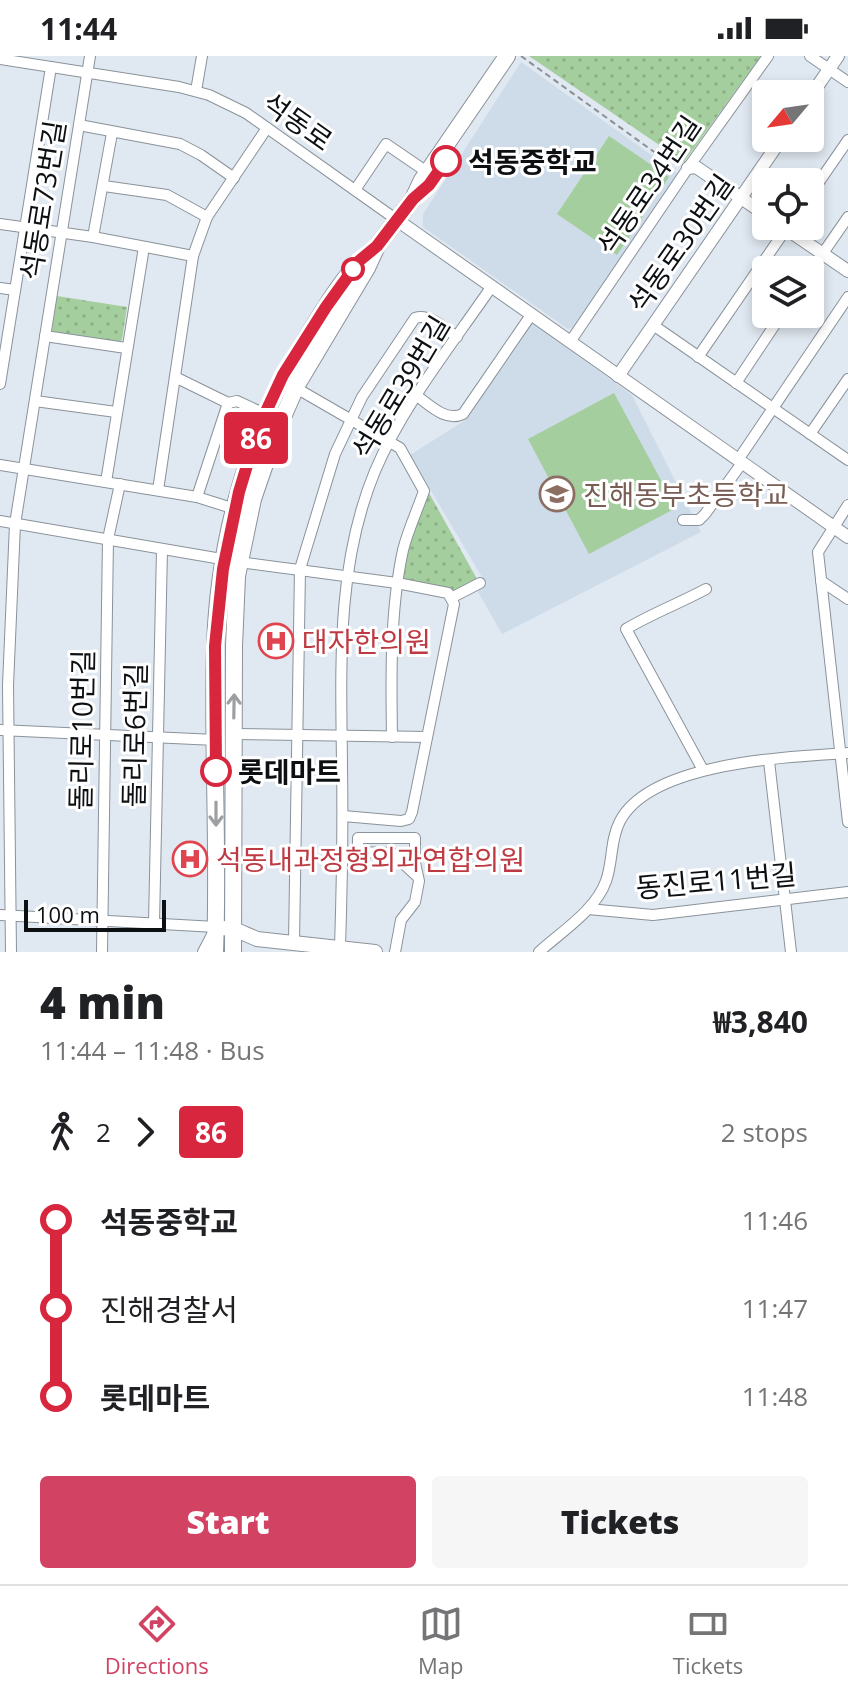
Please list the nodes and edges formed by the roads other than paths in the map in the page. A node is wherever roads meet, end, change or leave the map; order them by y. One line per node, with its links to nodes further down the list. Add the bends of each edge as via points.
1 (90, 56): 11 (street, 석동로73번길)
2 (202, 56): 14 (street)
3 (507, 56): 21 (main road)
4 (519, 56): 27 (main road, via 429,185)
5 (768, 56): 20 (street, 석동로34번길)
6 (810, 56): 10 (street)
7 (838, 56): 10 (street)
8 (0, 59): 9 (street, 석동로)
9 (51, 67): 11 (street, 석동로); 33 (street)
10 (829, 69): 12 (street); 13 (street)
11 (87, 73): 14 (street, 석동로); 15 (street, 석동로73번길)
12 (822, 80)
13 (848, 82)
14 (196, 91): 16 (street, 석동로)
15 (79, 125): 17 (street); 34 (street, 석동로73번길)
16 (267, 128): 23 (street); 25 (street, 석동로)
17 (112, 133): 23 (street, via 180,144); 24 (street)
18 (848, 140): 22 (street)
19 (772, 152): 26 (street, 석동로30번길)
20 (688, 168): 26 (street, via 696,167); 52 (street, 석동로34번길)
21 (427, 172): 25 (street, via 386,144); 27 (main road)
22 (824, 175)
23 (234, 178): 29 (street)
24 (104, 186): 29 (street, via 167,195); 35 (street)
25 (355, 190): 31 (street, 석동로)
26 (741, 198): 28 (street); 48 (street, 석동로30번길)
27 (413, 199): 31 (main road)
28 (752, 205)
29 (207, 217): 41 (street)
30 (848, 217): 40 (street)
31 (397, 220): 38 (main road); 43 (street, 석동로)
32 (0, 224): 33 (street)
33 (25, 227): 34 (street); 45 (street)
34 (61, 234): 35 (street); 50 (street, 석동로73번길)
35 (93, 237): 39 (street)
36 (776, 240): 55 (street)
37 (803, 240): 40 (street)
38 (377, 246): 61 (main road); 67 (main road, via 359,261 326,307)
39 (144, 247): 41 (street); 54 (street)
40 (822, 254): 42 (street)
41 (193, 256): 57 (street)
42 (848, 271)
43 (492, 286): 47 (street, 석동로); 51 (street, 석동로39번길)
44 (0, 288): 45 (street)
45 (15, 290): 53 (street)
46 (848, 297): 65 (street)
47 (531, 315): 52 (street, 석동로); 62 (street, via 463,414 447,417)
48 (653, 325): 55 (street); 56 (street, 석동로30번길)
49 (773, 328): 59 (street)
50 (45, 336): 54 (street); 63 (street, 석동로73번길)
51 (457, 337): 62 (street, 석동로39번길); 68 (street, via 430,318 415,318 381,365)
52 (570, 342): 56 (street, 석동로)
53 (3, 348): 60 (street)
54 (126, 348): 66 (street)
55 (698, 357): 59 (street)
56 (618, 376): 72 (street, 석동로)
57 (175, 377): 64 (street); 77 (street)
58 (848, 379): 69 (street)
59 (736, 383): 65 (street)
60 (0, 384)
61 (296, 388): 68 (street); 88 (main road)
62 (417, 396): 70 (street, 석동로39번길)
63 (35, 401): 66 (street); 74 (street, 석동로73번길)
64 (228, 403): 67 (street, via 237,401); 78 (street)
65 (773, 408): 69 (street); 72 (street)
66 (116, 412): 75 (street)
67 (265, 414): 80 (main road)
68 (351, 422): 70 (street); 89 (street, via 320,497)
69 (810, 434): 71 (street)
70 (389, 443): 90 (street, 석동로39번길, via 357,524); 92 (street, via 400,448 424,491)
71 (848, 460)
72 (740, 461): 81 (street, via 705,514 699,520); 84 (street, 석동로)
73 (0, 465): 74 (street)
74 (24, 469): 75 (street); 83 (street, 석동로73번길)
75 (106, 482): 76 (street)
76 (120, 484): 77 (street); 86 (street, 돌리로10번길)
77 (158, 490): 78 (street)
78 (197, 497): 80 (street)
79 (848, 505): 84 (street)
80 (235, 509): 88 (main road)
81 (683, 520)
82 (0, 521): 83 (street)
83 (15, 524): 86 (street); 97 (street, 석동로73번길)
84 (833, 526): 85 (street, 석동로); 91 (street, via 818,552)
85 (848, 537)
86 (108, 539): 87 (street); 99 (street, 돌리로10번길)
87 (162, 549): 88 (street); 104 (street, 돌리로6번길)
88 (232, 560): 89 (street); 98 (main road, one-way to 88); 105 (main road, via 215,646)
89 (300, 569): 90 (street); 100 (street)
90 (348, 576): 92 (street); 101 (street, 석동로39번길, via 341,620)
91 (821, 581): 96 (street); 106 (street)
92 (397, 583): 95 (street, via 448,593); 102 (street)
93 (480, 583): 95 (street)
94 (706, 589): 108 (street, via 626,629)
95 (451, 598): 103 (street)
96 (848, 599)
97 (4, 730): 99 (street); 115 (street, 석동로73번길)
98 (233, 734): 100 (street); 119 (main road)
99 (105, 736): 104 (street); 116 (street, 돌리로10번길)
100 (297, 736): 101 (street); 120 (street)
101 (342, 737): 102 (street); 109 (street, 석동로39번길)
102 (392, 737): 103 (street)
103 (427, 737): 109 (street, via 409,819)
104 (158, 738): 105 (street); 117 (street, 돌리로6번길)
105 (216, 740): 118 (main road, one-way to 118)
106 (844, 753): 107 (street); 110 (street)
107 (769, 761): 108 (street); 113 (street)
108 (703, 770): 114 (street, via 648,791 621,820 606,884)
109 (343, 816): 121 (street, 석동로39번길)
110 (848, 822)
111 (418, 877): 111 (street, via 415,838 358,838 358,852 392,853); 128 (street, via 415,902 401,920)
112 (848, 892): 113 (street, 동진로11번길)
113 (786, 899): 114 (street, 동진로11번길, via 653,915); 130 (street)
114 (588, 909): 129 (street)
115 (6, 915): 116 (street); 122 (street, 석동로73번길)
116 (103, 920): 117 (street); 123 (street, 돌리로10번길)
117 (154, 923): 118 (street)
118 (216, 927): 119 (main road); 124 (street); 125 (main road)
119 (234, 929): 120 (main road, via 257,939); 126 (main road)
120 (294, 942): 121 (main road)
121 (340, 947): 127 (main road)
122 (11, 952)
123 (102, 952)
124 (203, 952)
125 (215, 952)
126 (233, 952)
127 (375, 952)
128 (395, 952)
129 (539, 952)
130 (791, 952)

